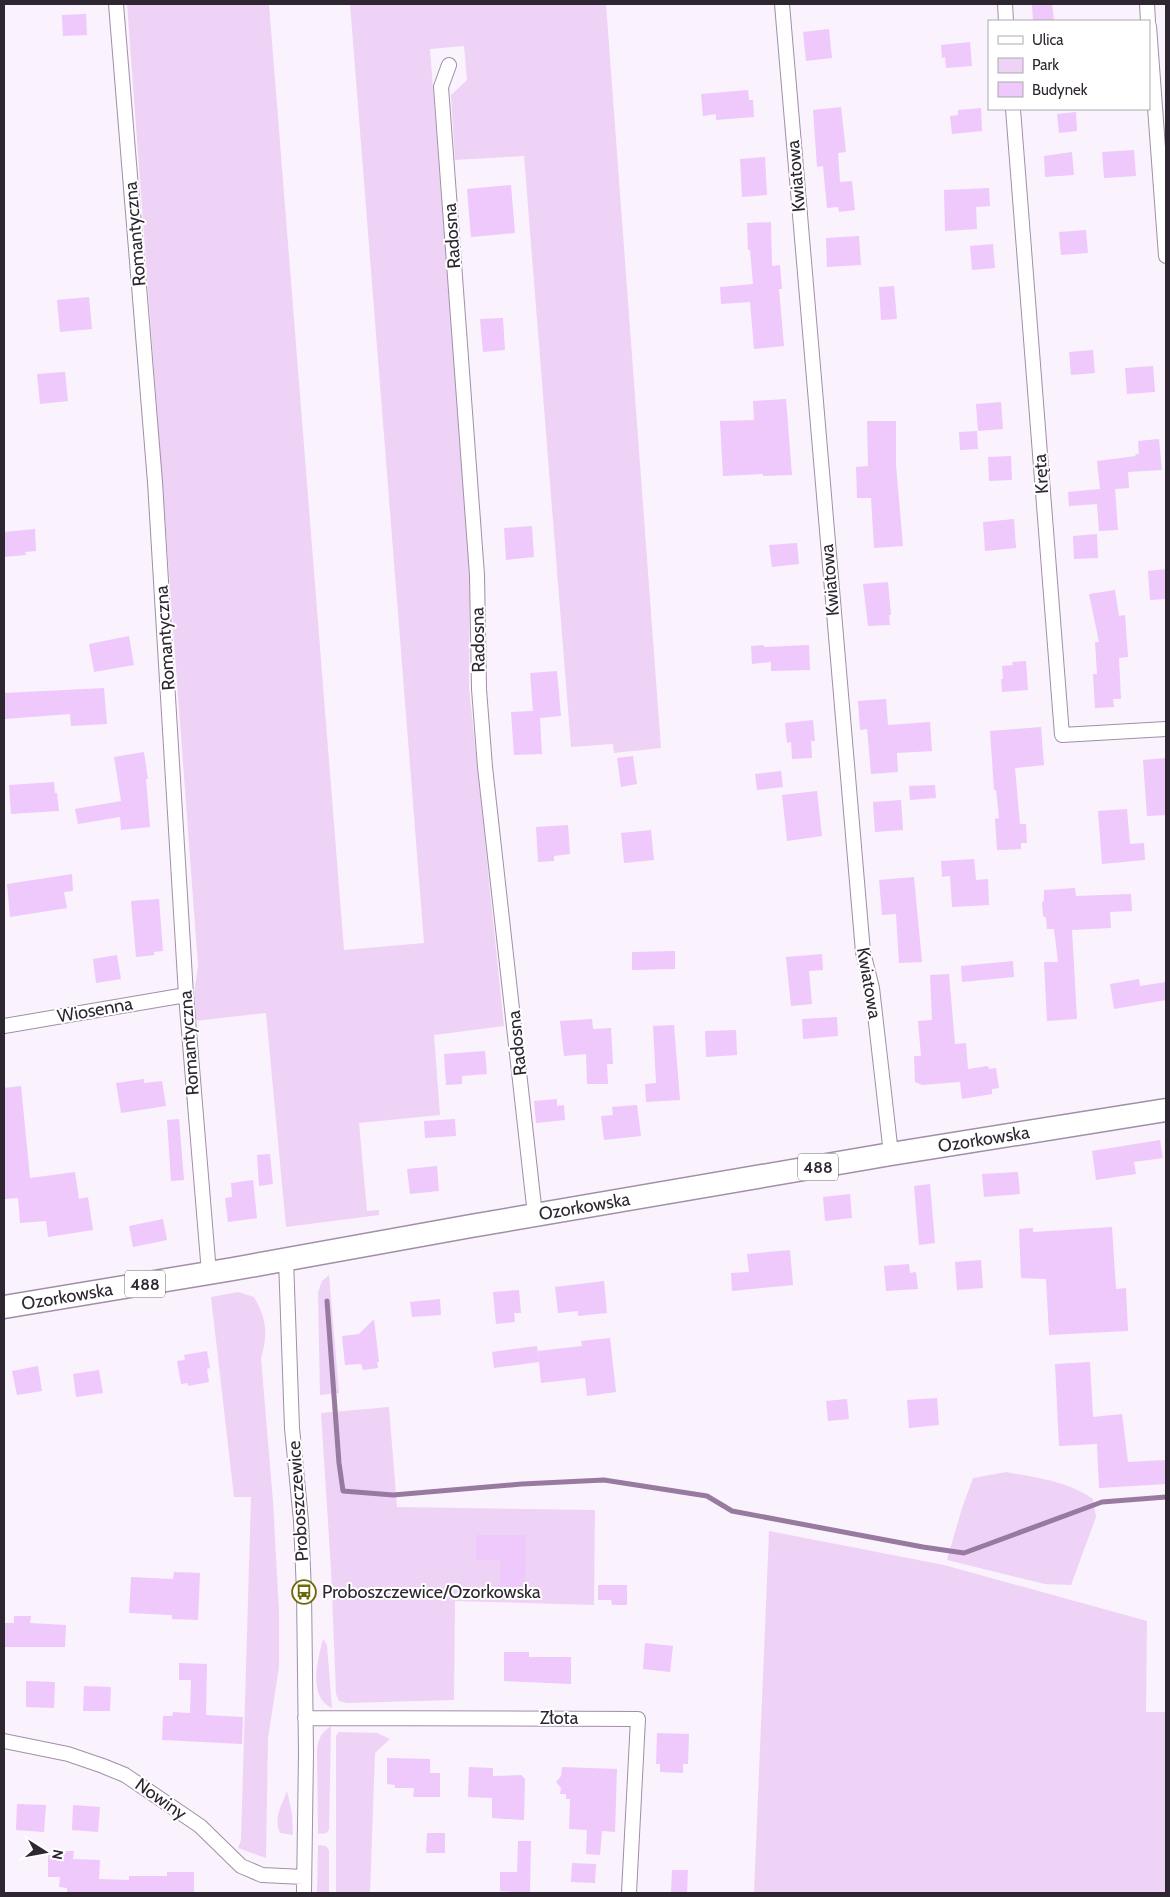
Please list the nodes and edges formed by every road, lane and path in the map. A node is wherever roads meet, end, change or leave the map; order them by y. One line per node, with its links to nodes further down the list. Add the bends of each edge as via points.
1 (116, 4): 12 (street, Romantyczna, via 155,482)
2 (782, 4): 15 (street, Kwiatowa, via 862,942 872,988)
3 (1004, 4): 5 (street)
4 (1147, 4): 6 (street)
5 (1006, 20)
6 (1148, 20)
7 (1150, 40): 10 (street)
8 (449, 65): 16 (street, Radosna, via 441,86 477,575 479,689)
9 (1013, 110): 11 (street, Kręta, via 1062,735)
10 (1166, 256)
11 (1166, 729)
12 (186, 995): 13 (street, Wiosenna); 18 (street, Romantyczna)
13 (4, 1026)
14 (1166, 1110): 15 (main road, Ozorkowska / 488)
15 (891, 1154): 16 (main road, Ozorkowska / 488)
16 (536, 1215): 17 (main road, Ozorkowska / 488)
17 (286, 1259): 18 (main road, Ozorkowska / 488); 20 (street, Proboszczewice, via 292,1428 303,1566)
18 (208, 1273): 19 (main road, Ozorkowska / 488)
19 (4, 1307)
20 (305, 1718): 22 (street, Proboszczewice); 24 (street, Złota, via 638,1719)
21 (4, 1741): 22 (street, Nowiny, via 68,1754 119,1772 200,1826 241,1866 262,1875)
22 (304, 1877): 23 (street, Proboszczewice)
23 (304, 1893)
24 (629, 1893)

